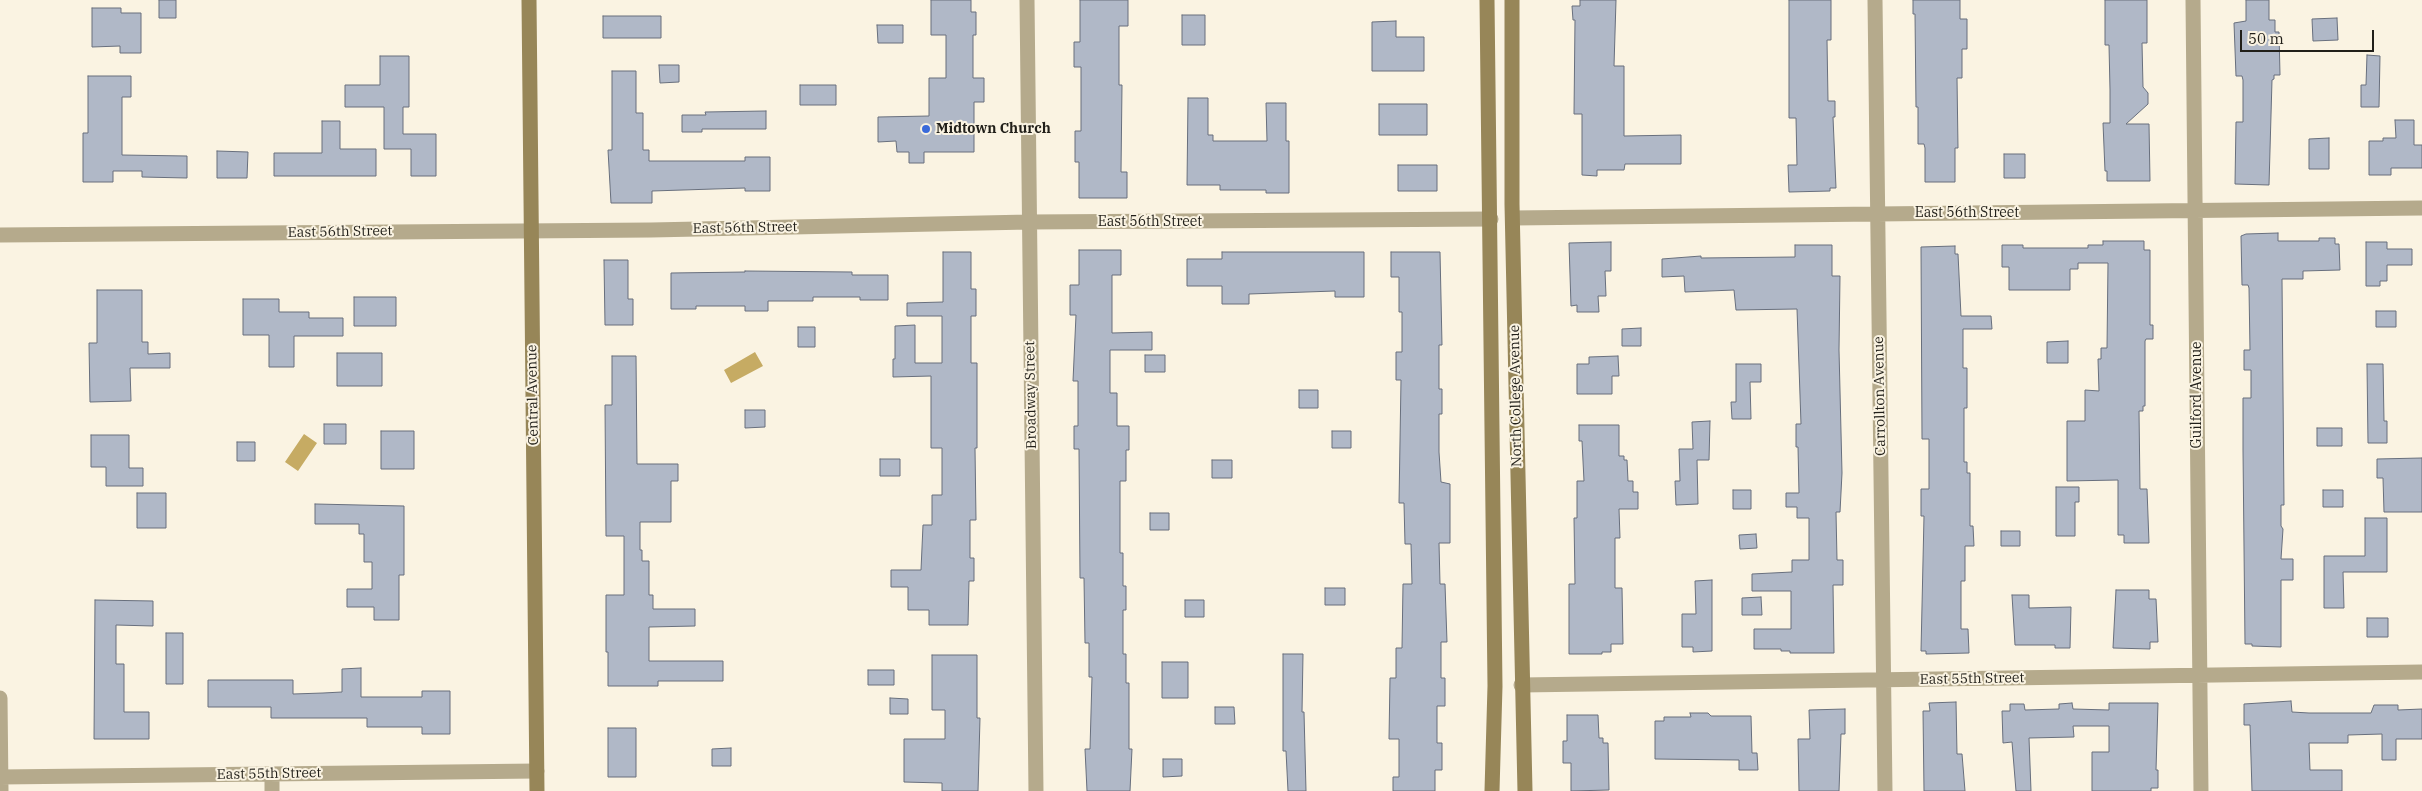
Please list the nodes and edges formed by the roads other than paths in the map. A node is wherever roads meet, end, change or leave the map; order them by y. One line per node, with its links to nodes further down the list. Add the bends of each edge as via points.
1 (529, 0): 13 (main road, Central Avenue)
2 (1027, 0): 12 (street, Broadway Street)
3 (1487, 0): 11 (main road, North College Avenue)
4 (1512, 0): 10 (main road, North College Avenue)
5 (1875, 0): 9 (street, Carrollton Avenue)
6 (2193, 0): 8 (street, Guilford Avenue)
7 (2422, 208): 8 (street, East 56th Street)
8 (2196, 211): 9 (street, East 56th Street); 16 (street, Guilford Avenue)
9 (1878, 213): 10 (street, East 56th Street); 17 (street, Carrollton Avenue)
10 (1513, 218): 18 (main road, North College Avenue)
11 (1491, 219): 12 (street, East 56th Street); 26 (main road, North College Avenue, via 1495,686)
12 (1029, 222): 13 (street, East 56th Street); 25 (street, Broadway Street)
13 (531, 230): 14 (street, East 56th Street); 20 (main road, Central Avenue)
14 (0, 235)
15 (2422, 672): 16 (street, East 55th Street)
16 (2200, 675): 17 (street, East 55th Street); 29 (street, Guilford Avenue)
17 (1884, 680): 18 (street, East 55th Street); 28 (street, Carrollton Avenue)
18 (1521, 685): 27 (main road, North College Avenue)
19 (0, 698): 22 (street)
20 (537, 771): 21 (street, East 55th Street); 24 (main road, Central Avenue)
21 (272, 774): 22 (street, East 55th Street); 23 (street)
22 (1, 781)
23 (272, 791)
24 (537, 791)
25 (1036, 791)
26 (1492, 791)
27 (1525, 791)
28 (1885, 791)
29 (2201, 791)

